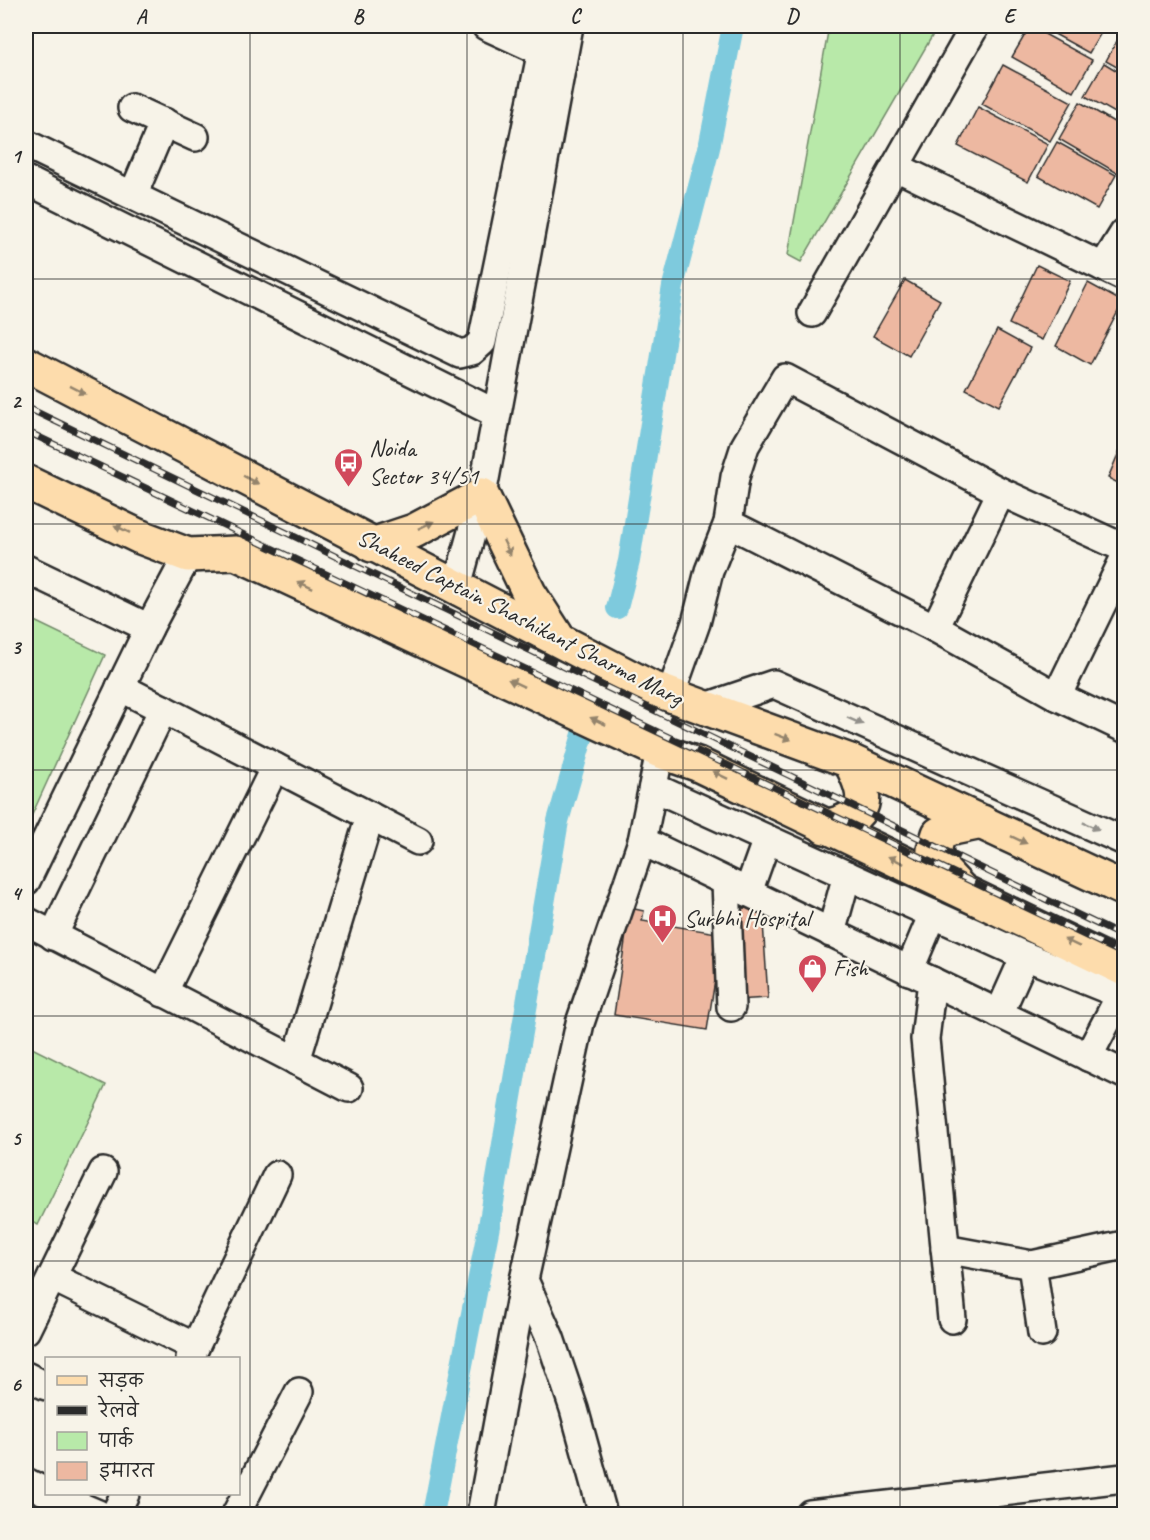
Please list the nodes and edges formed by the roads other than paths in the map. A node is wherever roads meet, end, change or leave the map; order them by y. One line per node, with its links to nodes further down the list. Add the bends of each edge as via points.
1 (486, 26): 5 (street)
2 (547, 26): 5 (street)
3 (569, 26): 5 (street)
4 (975, 26): 10 (street)
5 (552, 56): 12 (street, via 482,342 472,351 460,354); 17 (street)
6 (132, 108): 7 (street)
7 (164, 123): 8 (street); 12 (street)
8 (195, 137)
9 (26, 144): 12 (street)
10 (896, 167): 14 (street); 15 (street)
11 (26, 180): 17 (street)
12 (133, 195)
13 (1125, 233): 14 (street)
14 (1114, 272)
15 (813, 313)
16 (26, 364): 22 (main road, Shaheed Captain Shashikant Sharma Marg, one-way to 22)
17 (495, 413): 20 (street)
18 (26, 482): 24 (main road, one-way to 18, via 138,536)
19 (1001, 492): 21 (street, via 784,378 745,446 735,477); 23 (street); 29 (street)
20 (482, 495): 22 (main road, one-way to 20, via 414,531); 27 (street); 30 (main road, one-way to 30, via 529,593)
21 (728, 523): 29 (street); 32 (street, via 709,571 696,623)
22 (372, 545): 27 (main road, Shaheed Captain Shashikant Sharma Marg)
23 (1125, 548)
24 (188, 555): 28 (street); 37 (main road, one-way to 24, via 236,553)
25 (1125, 559): 33 (street)
26 (26, 569): 28 (street)
27 (458, 586): 30 (main road, Shaheed Captain Shashikant Sharma Marg)
28 (149, 628): 31 (street)
29 (935, 628): 33 (street)
30 (567, 644): 32 (main road, Shaheed Captain Shashikant Sharma Marg)
31 (120, 687): 35 (street); 49 (street)
32 (660, 691): 34 (main road, Shaheed Captain Shashikant Sharma Marg)
33 (1057, 696): 36 (street)
34 (703, 708): 38 (main road, Shaheed Captain Shashikant Sharma Marg, one-way to 38); 47 (street, one-way to 47, via 774,684)
35 (163, 709): 39 (street); 56 (street)
36 (1125, 728)
37 (660, 751): 40 (street); 43 (main road, one-way to 37, via 697,764)
38 (850, 761): 42 (main road, Shaheed Captain Shashikant Sharma Marg); 43 (main road, via 860,781 863,806 846,823)
39 (275, 767): 41 (street); 60 (street)
40 (653, 787): 44 (street); 46 (street)
41 (370, 816): 45 (street); 64 (street)
42 (982, 822): 51 (main road, Shaheed Captain Shashikant Sharma Marg, one-way to 51); 52 (main road, via 939,834 934,850 944,870)
43 (825, 827): 52 (main road, one-way to 43)
44 (767, 839): 48 (street); 50 (street)
45 (418, 841)
46 (642, 841): 50 (street); 73 (street, via 580,1023)
47 (1125, 841)
48 (847, 875): 53 (street); 55 (street)
49 (26, 881)
50 (737, 887): 55 (street); 61 (street)
51 (1125, 889)
52 (963, 891): 59 (main road, one-way to 52)
53 (933, 914): 57 (street); 58 (street)
54 (26, 921): 56 (street)
55 (831, 933): 58 (street)
56 (53, 936): 60 (street)
57 (1025, 956): 59 (street); 62 (street)
58 (920, 976): 62 (street); 70 (street)
59 (1123, 986): 63 (street)
60 (163, 993): 64 (street)
61 (731, 1007)
62 (999, 1014): 63 (street)
63 (1088, 1057): 65 (street)
64 (296, 1061): 66 (street)
65 (1125, 1074)
66 (349, 1088)
67 (103, 1172): 72 (street)
68 (278, 1175): 77 (street)
69 (1125, 1245): 71 (street)
70 (945, 1249): 71 (street); 74 (street)
71 (1032, 1265): 76 (street)
72 (52, 1277): 75 (street); 77 (street)
73 (524, 1280): 89 (street); 90 (street, via 554,1348)
74 (952, 1319)
75 (26, 1330)
76 (1042, 1334)
77 (192, 1353)
78 (26, 1376): 79 (street)
79 (45, 1386)
80 (299, 1392): 88 (street)
81 (1125, 1478): 91 (street)
82 (26, 1482): 83 (street)
83 (45, 1491)
84 (53, 1495): 86 (street)
85 (124, 1495): 87 (street)
86 (98, 1515)
87 (114, 1515)
88 (236, 1515)
89 (481, 1515)
90 (603, 1515)
91 (810, 1515)

